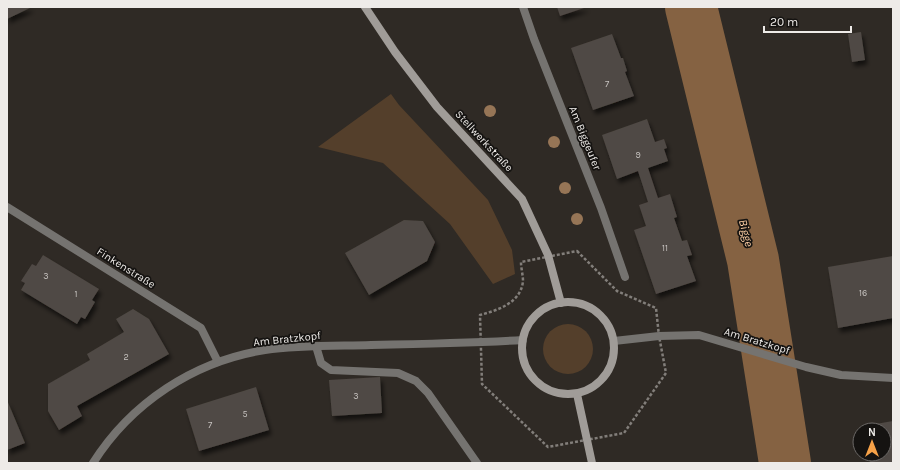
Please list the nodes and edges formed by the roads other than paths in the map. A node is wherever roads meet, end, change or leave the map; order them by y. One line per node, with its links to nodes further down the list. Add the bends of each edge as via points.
1 (365, 7): 5 (main road, Stellwerkstraße, via 437,107 522,198 548,256)
2 (523, 7): 4 (street, Am Biggeufer)
3 (7, 207): 9 (street, Finkenstraße, via 201,328)
4 (625, 277)
5 (561, 303): 6 (main road, via 540,311 532,320); 7 (main road, via 575,302 601,315)
6 (522, 340): 8 (street, Am Bratzkopf); 11 (main road, via 522,355 526,369 535,381 547,390)
7 (614, 341): 10 (street, Am Bratzkopf, via 699,335 841,375); 11 (main road, via 614,355 610,368 590,389)
8 (316, 346): 9 (street, Am Bratzkopf, via 264,350); 13 (street, via 321,364 331,370 398,373 416,382 428,393)
9 (218, 362): 12 (street, Am Bratzkopf, via 162,390 135,412 103,447)
10 (893, 378)
11 (576, 394): 14 (main road)
12 (93, 463)
13 (477, 463)
14 (592, 463)

